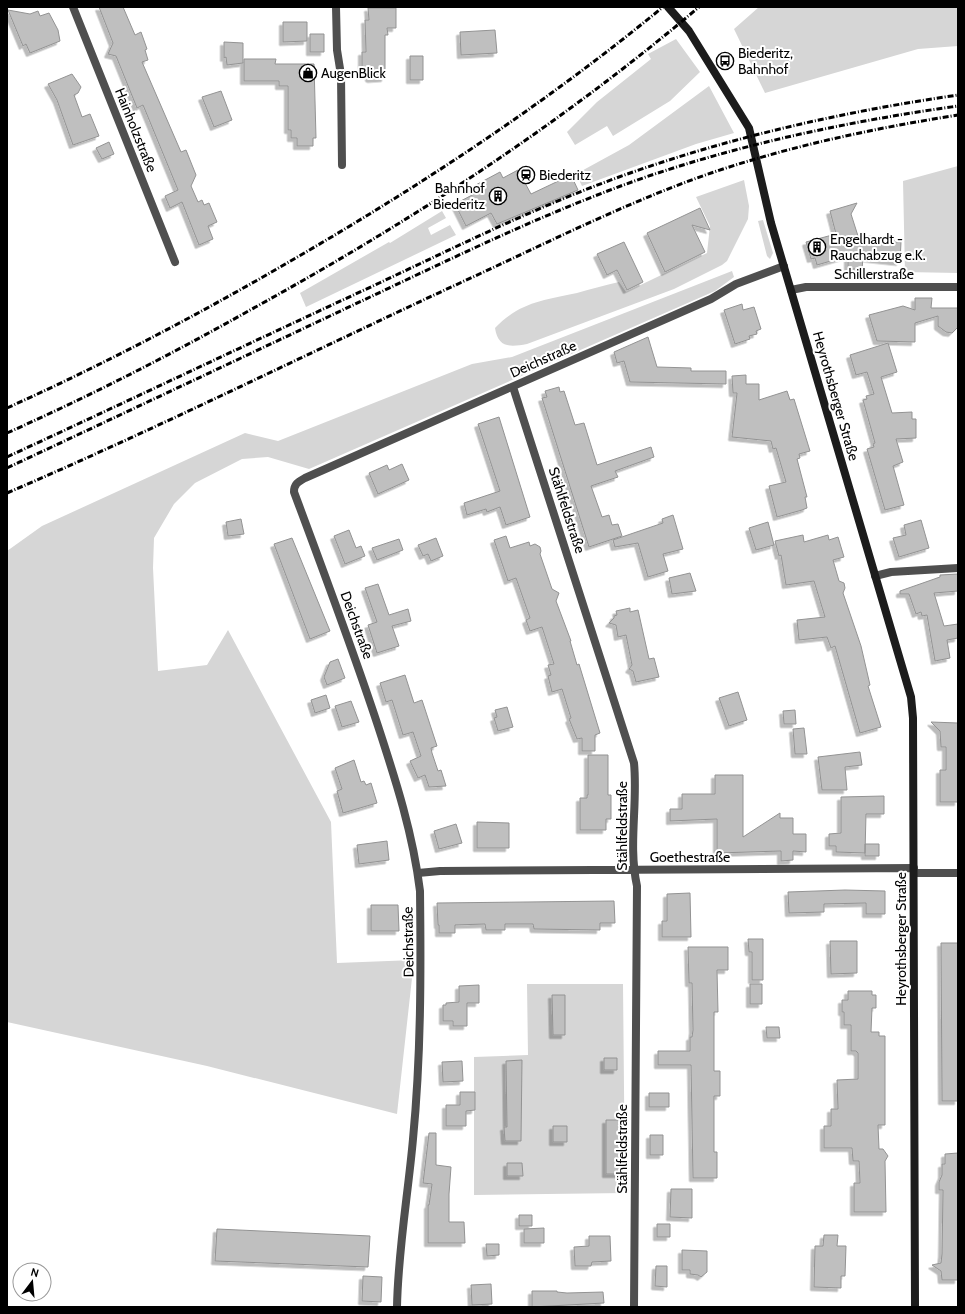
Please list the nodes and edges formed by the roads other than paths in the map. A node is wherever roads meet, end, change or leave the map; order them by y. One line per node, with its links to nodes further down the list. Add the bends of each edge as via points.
1 (73, 7): 5 (street, Hainholzstraße)
2 (336, 7): 4 (street, via 337,50 341,75)
3 (668, 7): 6 (street, Heyrothsberger Straße, via 689,31 749,128 771,223)
4 (342, 165)
5 (175, 262)
6 (784, 266): 8 (street, Heyrothsberger Straße); 9 (street, Deichstraße, via 736,284 711,299)
7 (958, 287): 8 (street, Schillerstraße, via 819,286)
8 (791, 290): 11 (street, Heyrothsberger Straße)
9 (513, 387): 12 (street, Stählfeldstraße, via 634,763); 14 (street, Deichstraße, via 305,478 294,487 352,648 405,809)
10 (958, 568): 11 (street, via 891,572)
11 (876, 576): 13 (street, Heyrothsberger Straße, via 912,707)
12 (634, 870): 13 (street, Goethestraße); 14 (street, Goethestraße); 17 (street, Stählfeldstraße, via 637,894)
13 (914, 871): 15 (street, Goethestraße); 18 (street, Heyrothsberger Straße)
14 (418, 873): 16 (street, Deichstraße, via 421,1002 416,1105 399,1258)
15 (958, 873)
16 (397, 1307)
17 (634, 1307)
18 (915, 1307)

